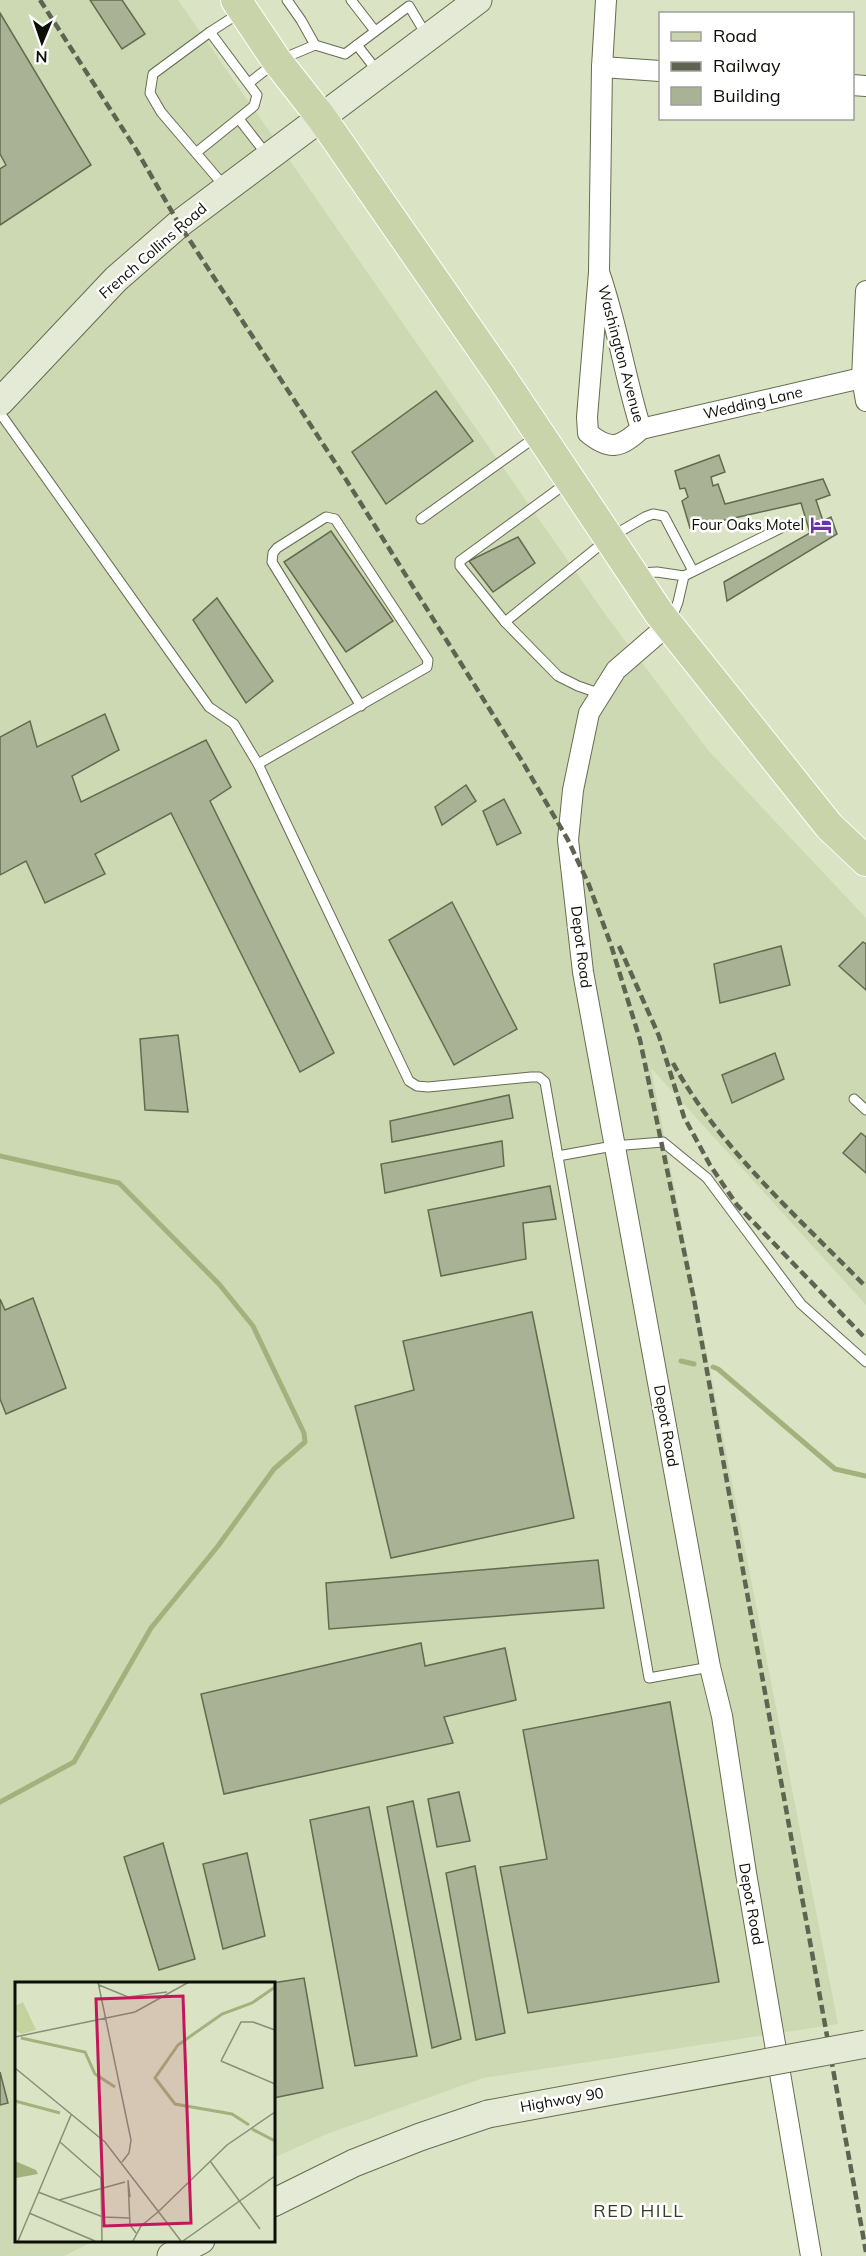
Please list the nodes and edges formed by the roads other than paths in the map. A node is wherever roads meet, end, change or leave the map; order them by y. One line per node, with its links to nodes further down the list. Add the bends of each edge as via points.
1 (351, 0): 9 (lane)
2 (478, 0): 11 (main road, French Collins Road)
3 (606, 0): 15 (street, Washington Avenue)
4 (288, 1): 8 (lane)
5 (409, 3): 9 (lane); 11 (lane)
6 (240, 5): 10 (lane); 14 (main road)
7 (309, 12): 8 (lane)
8 (301, 20): 12 (lane)
9 (375, 31): 13 (lane)
10 (210, 32): 18 (lane); 21 (lane, via 153,74 150,93 161,112)
11 (428, 37): 17 (main road, French Collins Road)
12 (315, 45): 13 (lane, via 345,54); 14 (lane)
13 (357, 45): 17 (lane)
14 (277, 61): 18 (lane); 19 (main road)
15 (602, 67): 16 (street); 24 (street, Washington Avenue)
16 (659, 71)
17 (380, 74): 19 (main road, French Collins Road)
18 (249, 83): 20 (lane, via 257,95 254,106)
19 (321, 117): 22 (main road, French Collins Road); 31 (main road)
20 (239, 119): 21 (lane); 22 (lane)
21 (197, 152): 23 (lane)
22 (269, 157): 23 (main road, French Collins Road)
23 (226, 189): 28 (main road, French Collins Road, via 116,279)
24 (599, 272): 30 (street, Washington Avenue); 30 (street, Washington Avenue, via 588,433 601,444 615,446)
25 (866, 291): 26 (street)
26 (864, 378): 27 (street); 30 (street, Wedding Lane)
27 (866, 401)
28 (0, 402)
29 (0, 413): 43 (lane, via 209,706 234,724)
30 (641, 429)
31 (539, 434): 32 (main road); 33 (lane)
32 (570, 480): 35 (main road); 39 (lane, via 460,561 460,566)
33 (421, 519)
34 (785, 525): 36 (lane)
35 (609, 538): 36 (lane, via 645,517 664,516); 37 (main road); 39 (lane)
36 (693, 571): 38 (lane)
37 (632, 573): 38 (lane); 40 (main road)
38 (684, 576): 40 (lane)
39 (506, 622): 41 (lane, via 558,676)
40 (668, 625): 41 (street, Depot Road, via 616,670); 44 (main road, via 829,826)
41 (601, 694): 47 (street, Depot Road, via 589,713 573,790 568,840 583,972)
42 (361, 706): 42 (lane, via 272,562 278,548 326,517 335,519 342,527 428,660 427,667); 43 (lane)
43 (258, 764): 48 (lane, via 409,1081 428,1087 538,1077 544,1082)
44 (866, 861)
45 (854, 1099): 46 (lane)
46 (866, 1110)
47 (614, 1146): 48 (lane); 49 (lane, via 663,1142 707,1178 801,1304); 50 (street, Depot Road)
48 (558, 1156): 50 (lane, via 649,1678)
49 (866, 1362)
50 (710, 1667): 55 (street, Depot Road, via 722,1716)
51 (866, 2044): 52 (main road, Highway 90, bridge, via 488,2114 354,2163)
52 (274, 2203)
53 (199, 2241): 54 (main road)
54 (171, 2256)
55 (811, 2256)

